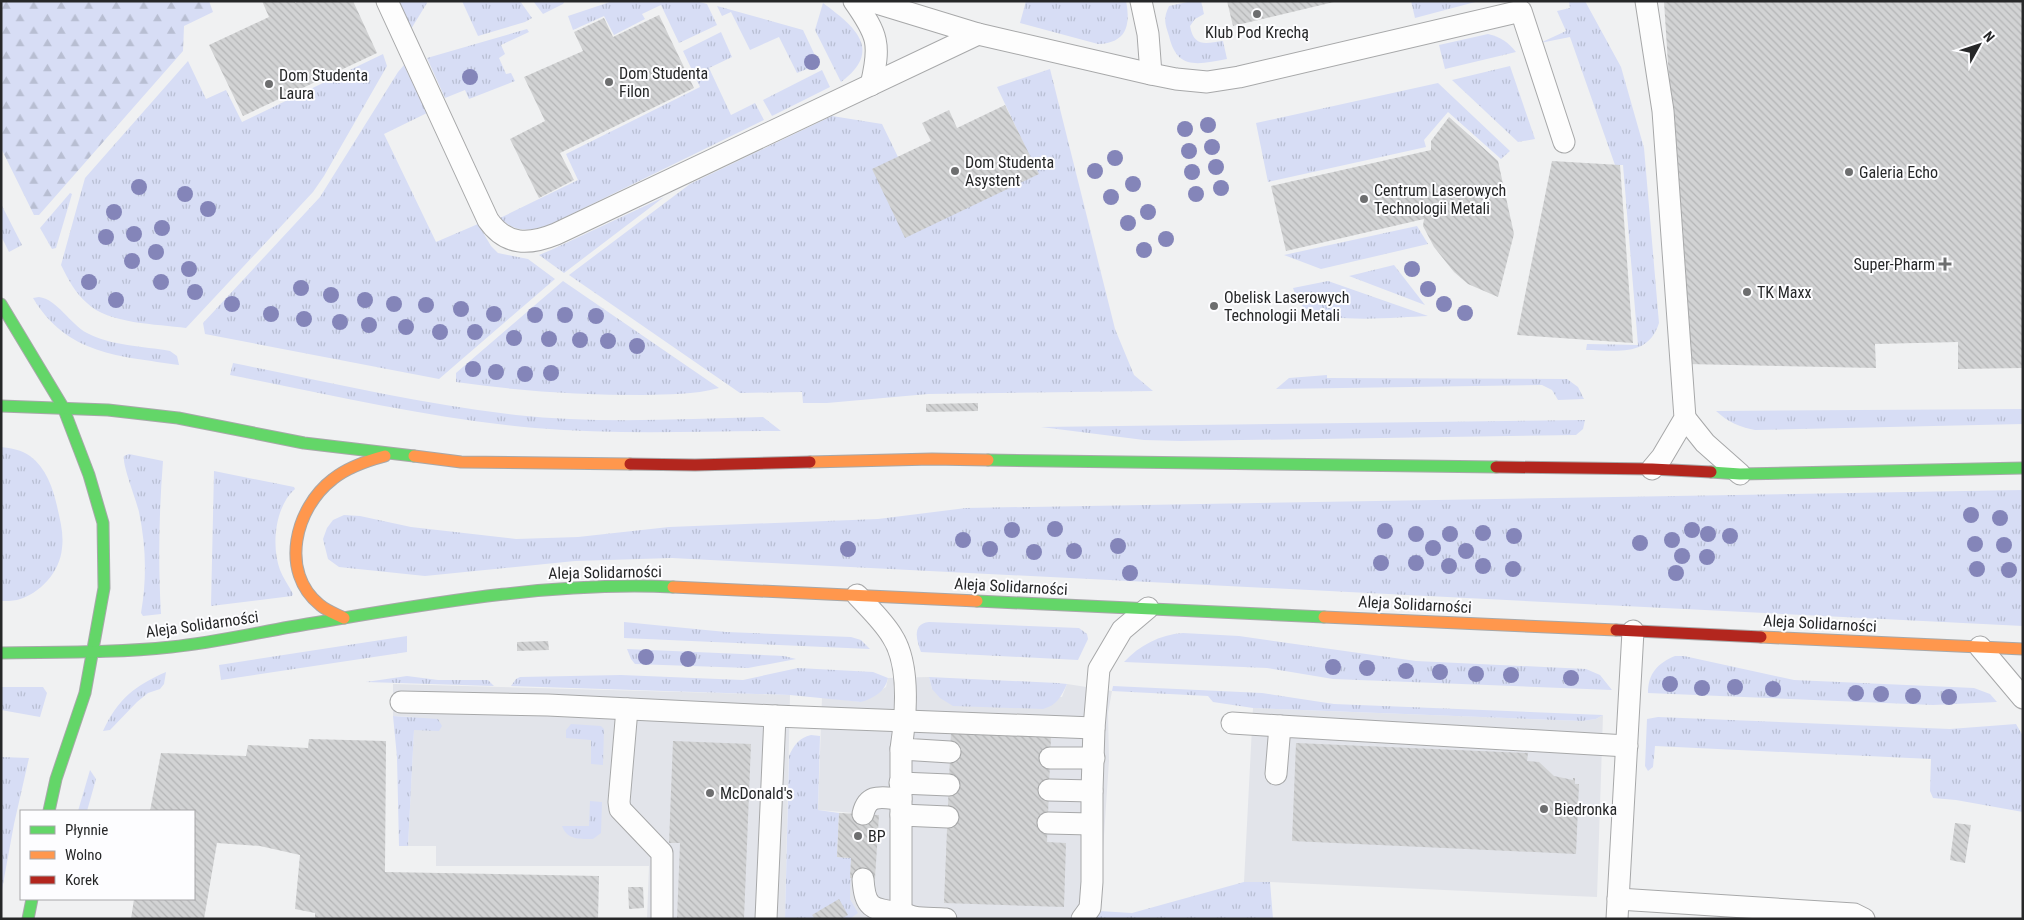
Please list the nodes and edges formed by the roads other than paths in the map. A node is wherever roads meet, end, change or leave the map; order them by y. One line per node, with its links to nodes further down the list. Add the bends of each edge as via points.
1 (387, 1): 8 (lane, via 488,220 506,238 515,241 528,242 556,234)
2 (854, 1): 8 (lane, via 877,41)
3 (870, 1): 6 (lane)
4 (1141, 1): 7 (lane)
5 (1646, 1): 13 (lane, via 1664,111)
6 (978, 34): 7 (lane); 8 (lane)
7 (1151, 74): 9 (lane, via 1207,82 1238,77 1521,11)
8 (872, 85)
9 (1564, 142)
10 (1, 304): 12 (main road)
11 (1, 406): 12 (main road)
12 (63, 407): 14 (main road, via 178,418 304,443); 24 (main road, via 103,523 104,588)
13 (1685, 418): 16 (lane); 17 (lane, via 1705,443)
14 (398, 454): 16 (main road, via 461,462 695,465 932,459); 20 (main road, via 370,458 332,478 313,499 299,522 294,546 298,571 308,592 320,606)
15 (2023, 468): 17 (main road)
16 (1652, 469): 17 (main road)
17 (1740, 474)
18 (857, 595): 19 (main road, Aleja Solidarności); 20 (main road, Aleja Solidarności, via 631,585 577,587 438,602); 30 (lane, via 893,637 904,670)
19 (1148, 608): 21 (main road, Aleja Solidarności); 33 (lane, via 1122,630 1099,669)
20 (344, 618): 24 (main road, Aleja Solidarności, via 172,647)
21 (1633, 631): 22 (main road, Aleja Solidarności); 34 (lane)
22 (1980, 647): 23 (main road, Aleja Solidarności); 26 (lane)
23 (2023, 649)
24 (92, 652): 25 (main road, Aleja Solidarności); 44 (main road, via 85,693 58,770)
25 (1, 653)
26 (2023, 698)
27 (401, 702): 28 (lane)
28 (627, 710): 29 (lane); 54 (lane, via 620,809 662,853)
29 (776, 716): 30 (lane); 55 (lane)
30 (906, 721): 33 (lane); 35 (lane)
31 (1232, 723): 32 (lane)
32 (1280, 726): 34 (lane); 39 (lane)
33 (1094, 728): 38 (lane)
34 (1627, 746): 51 (lane)
35 (901, 749): 36 (lane); 43 (lane)
36 (950, 752)
37 (1050, 758): 38 (lane)
38 (1094, 758): 42 (lane)
39 (1276, 774)
40 (949, 786): 43 (lane)
41 (1049, 790): 42 (lane)
42 (1092, 791): 48 (lane)
43 (901, 799): 45 (lane, via 871,799); 46 (lane); 52 (lane)
44 (49, 810)
45 (863, 814)
46 (948, 817)
47 (1048, 823): 48 (lane)
48 (1091, 824): 57 (lane, via 1090,908)
49 (863, 879): 52 (lane, via 864,896 872,906)
50 (32, 900): 53 (main road)
51 (1618, 909): 58 (lane, via 1854,914)
52 (898, 916): 56 (lane)
53 (28, 919)
54 (662, 919)
55 (766, 919)
56 (946, 919)
57 (1082, 919)
58 (1864, 919)

